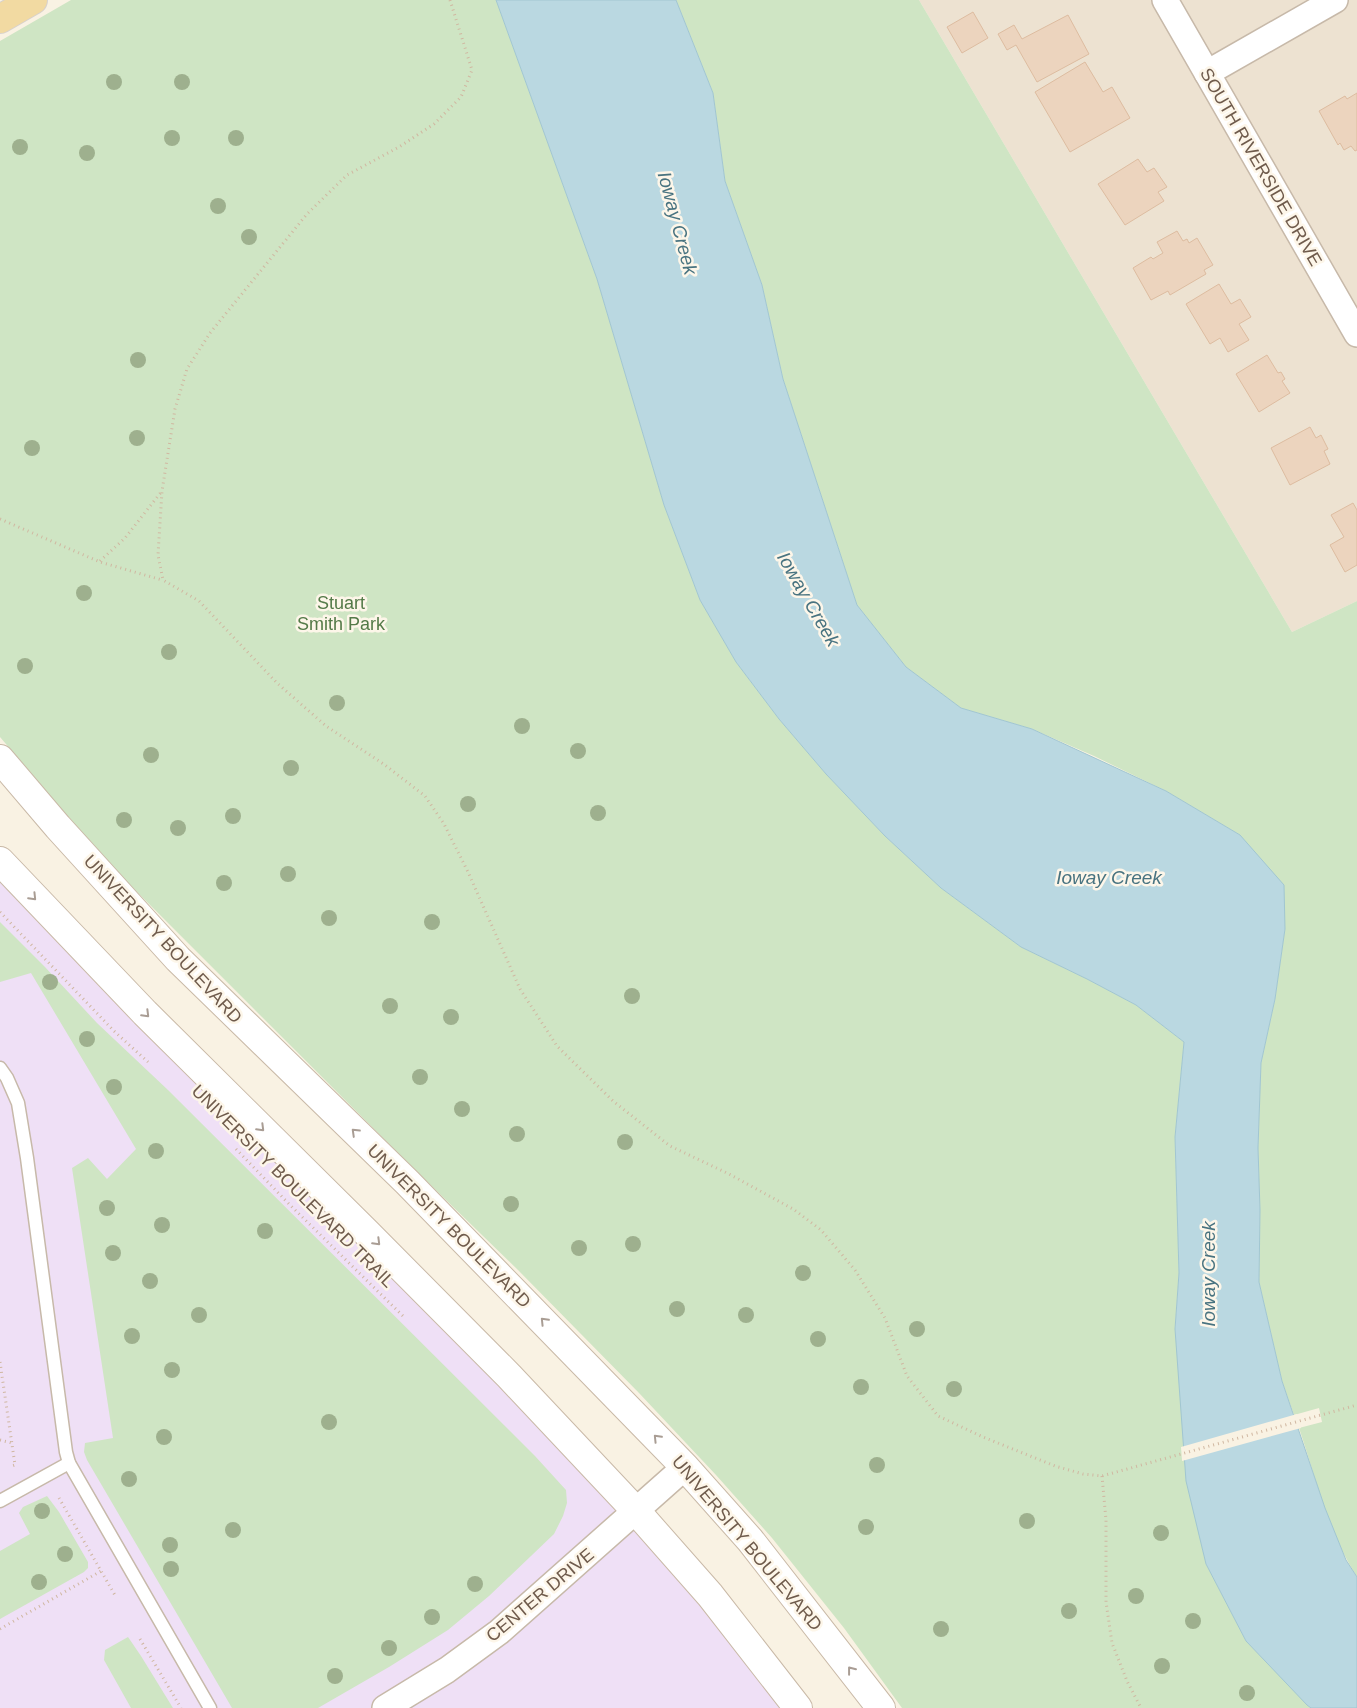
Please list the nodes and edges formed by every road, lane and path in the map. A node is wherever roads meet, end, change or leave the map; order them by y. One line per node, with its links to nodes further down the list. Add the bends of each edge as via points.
1 (33, 0): 5 (main road)
2 (450, 0): 8 (path, via 472,70 461,97 434,124 347,175 307,214 210,333 187,369 175,409)
3 (1165, 0): 6 (street, SOUTH RIVERSIDE DRIVE)
4 (1335, 0): 6 (street)
5 (0, 19)
6 (1207, 72): 7 (street, SOUTH RIVERSIDE DRIVE)
7 (1357, 334)
8 (162, 491): 10 (path); 11 (path, via 158,555)
9 (0, 518): 10 (path)
10 (100, 562): 11 (path)
11 (163, 580): 26 (path, via 199,601 277,683 326,726 386,765 425,796 444,824 468,872 520,989 557,1046 613,1101 670,1146 793,1209 821,1230 855,1270 885,1318 907,1376 938,1416 1055,1466)
12 (0, 759): 24 (main road, UNIVERSITY BOULEVARD, one-way to 12, via 407,1182 178,959)
13 (0, 861): 29 (main road, one-way to 29, via 145,1013 509,1376)
14 (0, 912): 15 (path)
15 (150, 1064)
16 (0, 1068): 23 (lane, via 18,1103)
17 (233, 1146): 18 (path, UNIVERSITY BOULEVARD TRAIL)
18 (407, 1320)
19 (0, 1362): 22 (path)
20 (1357, 1405): 26 (path)
21 (0, 1440): 22 (path)
22 (12, 1444): 25 (path, via 15,1465)
23 (69, 1463): 28 (lane); 35 (lane)
24 (685, 1467): 29 (street, CENTER DRIVE); 38 (main road, UNIVERSITY BOULEVARD, one-way to 24, via 750,1540)
25 (7, 1469)
26 (1102, 1476): 39 (path, via 1106,1520 1106,1602 1112,1643)
27 (60, 1498): 30 (path)
28 (0, 1501)
29 (636, 1512): 36 (street, CENTER DRIVE, via 499,1632 447,1670); 37 (main road, via 710,1595)
30 (102, 1571): 31 (path); 32 (path)
31 (116, 1597)
32 (0, 1629)
33 (140, 1640): 34 (path)
34 (180, 1708)
35 (210, 1708)
36 (385, 1708)
37 (798, 1708)
38 (881, 1708)
39 (1141, 1708)

